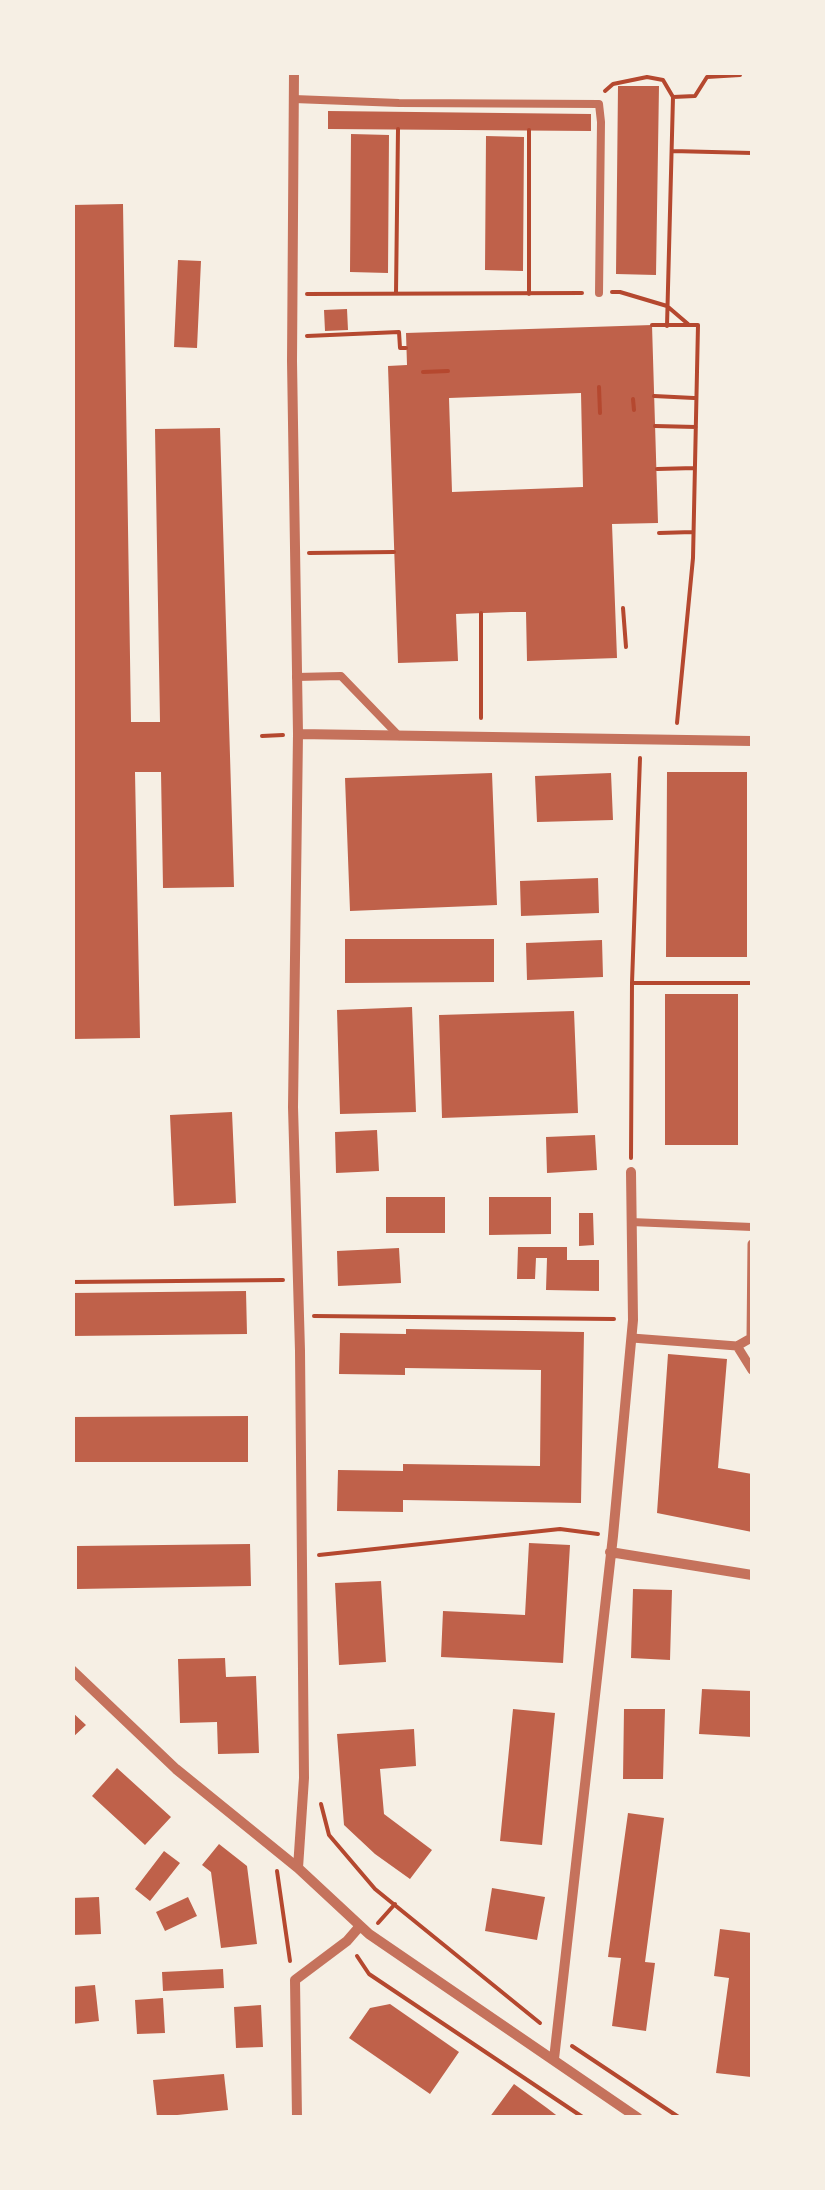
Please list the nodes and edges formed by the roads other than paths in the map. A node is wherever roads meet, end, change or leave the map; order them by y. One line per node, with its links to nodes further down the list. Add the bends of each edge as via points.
1 (294, 72): 2 (street)
2 (294, 99): 3 (lane, via 599,104); 4 (street)
3 (599, 293)
4 (296, 677): 5 (street); 6 (lane, via 341,676)
5 (298, 734): 6 (street); 18 (street, via 293,1107 304,1788)
6 (399, 736): 7 (street)
7 (752, 741)
8 (630, 1172): 9 (street)
9 (632, 1222): 10 (lane); 12 (street)
10 (752, 1227)
11 (752, 1244): 13 (street, via 751,1338)
12 (632, 1338): 13 (street); 15 (street)
13 (737, 1346): 14 (street)
14 (752, 1370)
15 (610, 1552): 16 (street); 20 (street)
16 (752, 1575)
17 (72, 1670): 18 (street, via 176,1769)
18 (298, 1868): 19 (street)
19 (364, 1930): 20 (street); 21 (street, via 295,1980)
20 (554, 2059): 22 (street)
21 (297, 2118)
22 (638, 2118)

